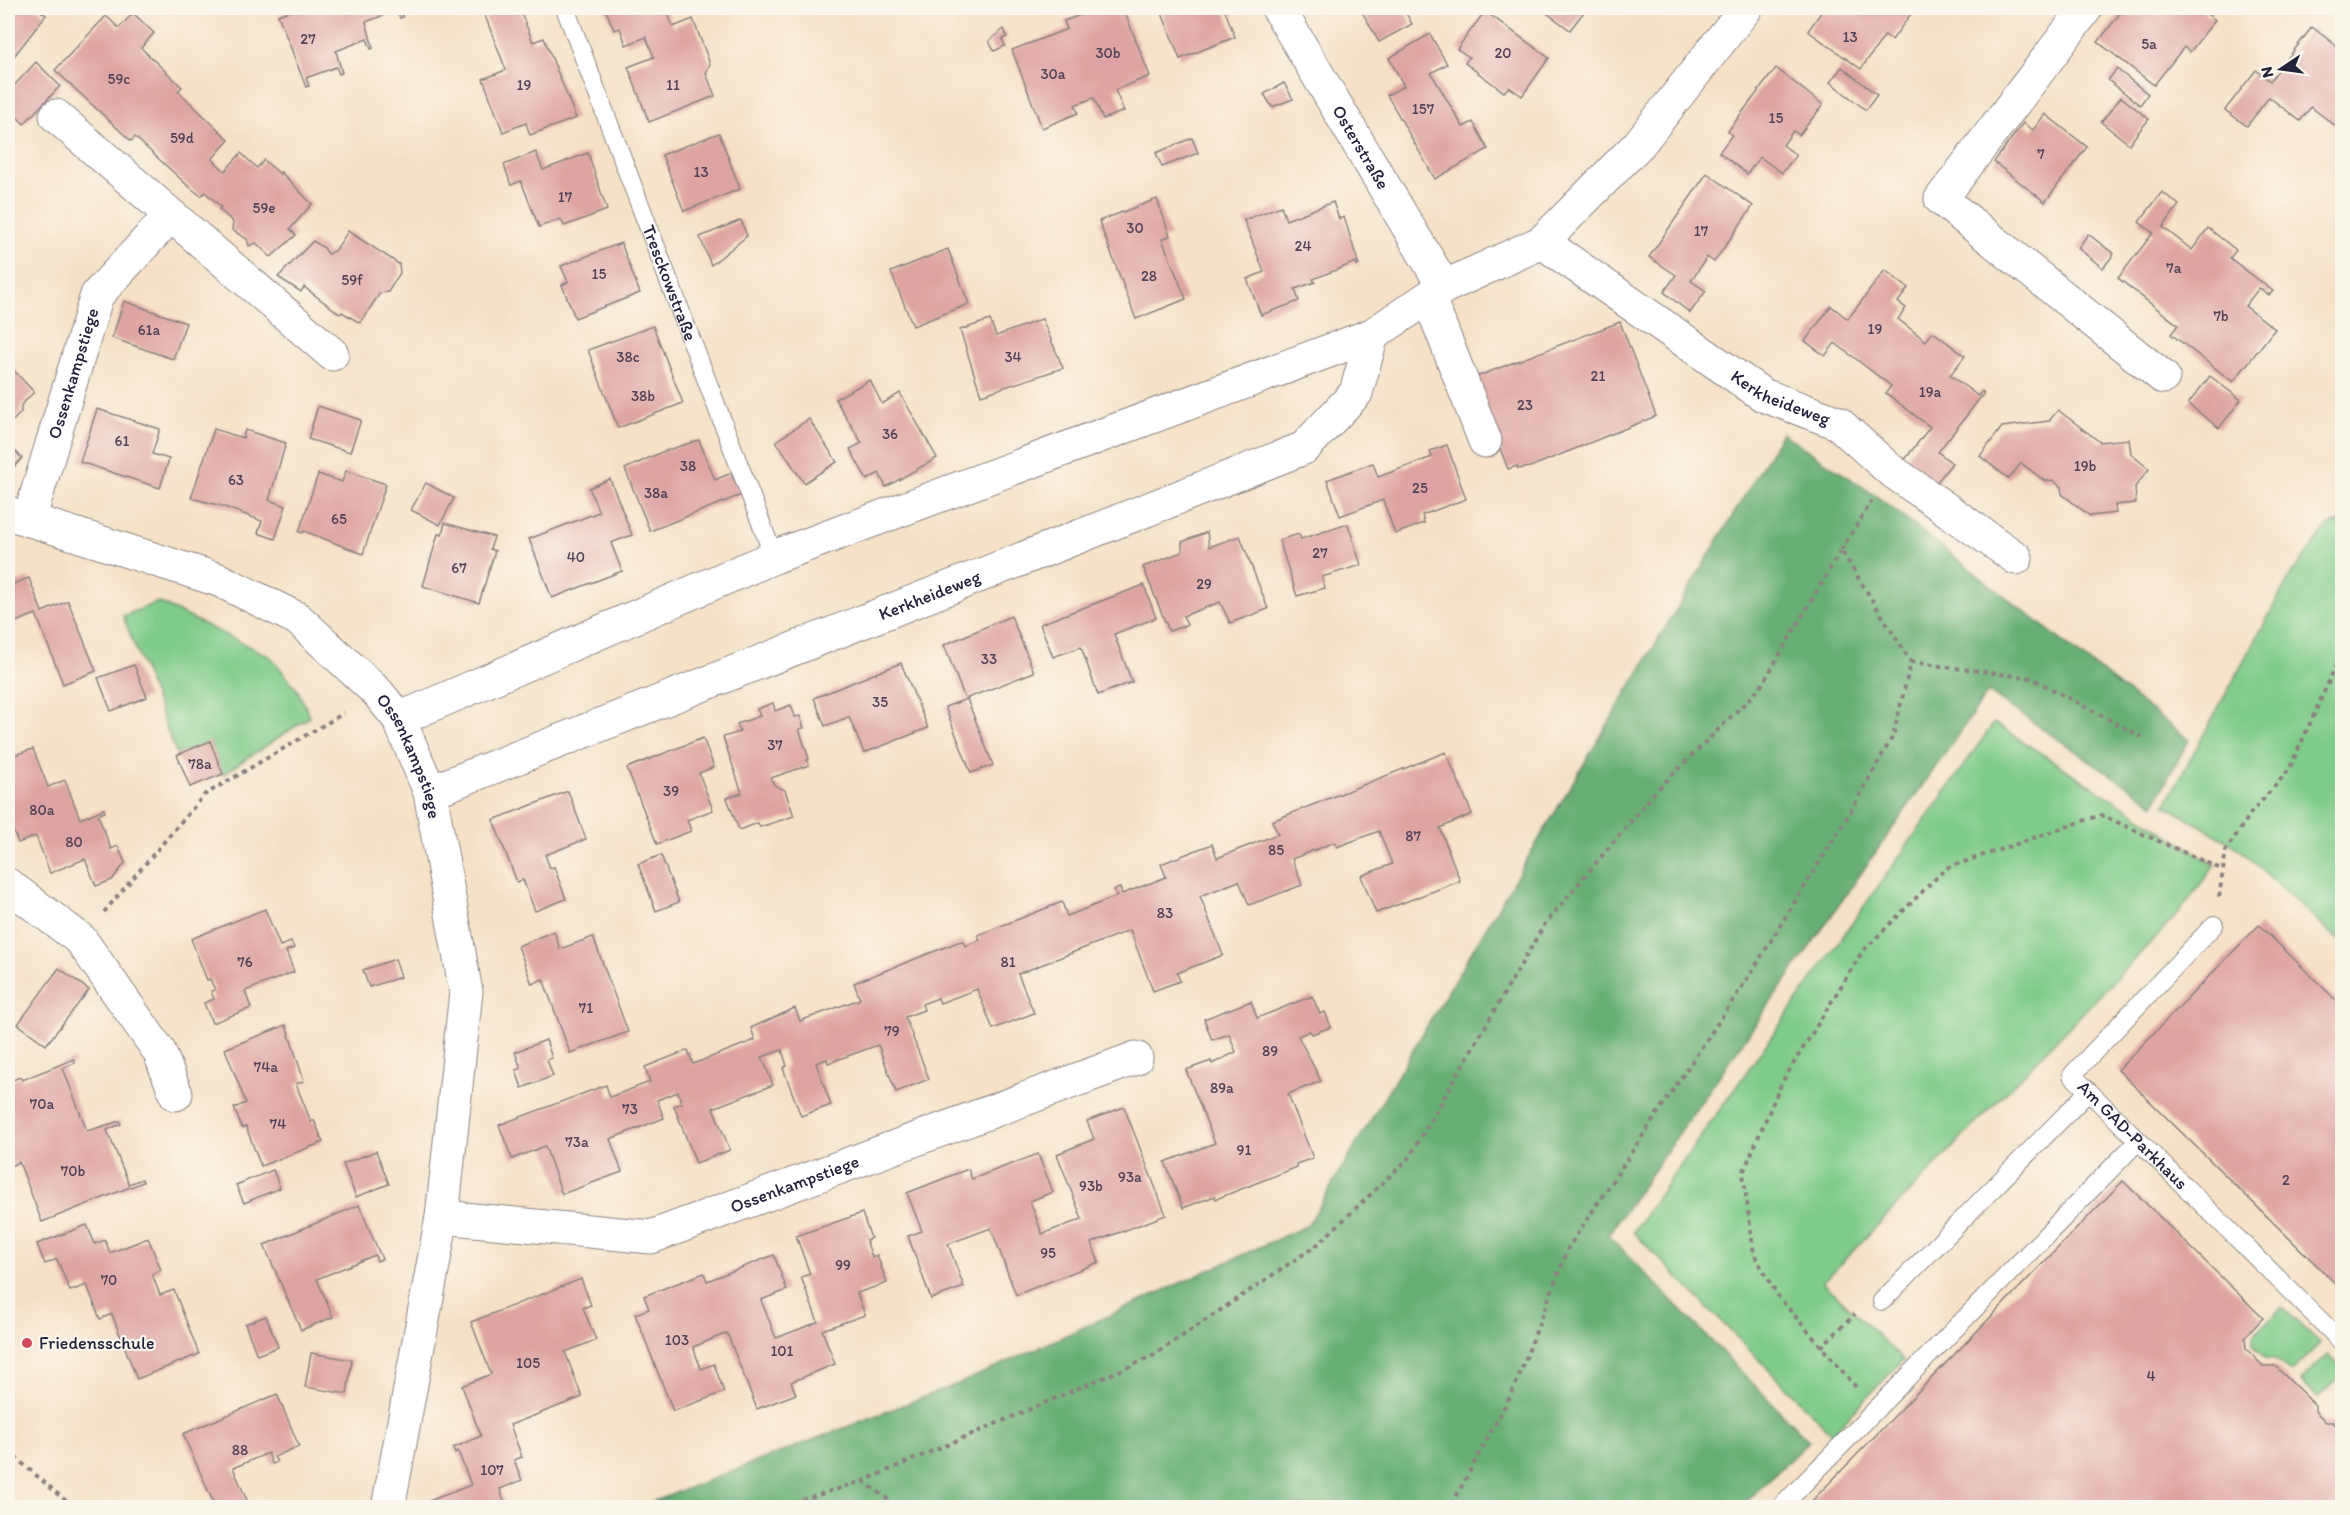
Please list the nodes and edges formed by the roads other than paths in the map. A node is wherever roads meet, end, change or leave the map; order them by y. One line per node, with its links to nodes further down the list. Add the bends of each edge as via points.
1 (565, 8): 14 (lane, Tresckowstraße)
2 (1278, 8): 8 (street, Osterstraße)
3 (1746, 8): 7 (street, via 1639,144)
4 (2086, 8): 11 (street, via 1941,199)
5 (56, 116): 6 (street)
6 (170, 216): 10 (street); 13 (street, Ossenkampstiege, via 97,295)
7 (1542, 242): 8 (street); 15 (street, Kerkheideweg, via 1763,395 1838,423 1889,468)
8 (1436, 292): 9 (street); 12 (street)
9 (1372, 335): 14 (street); 17 (street, Kerkheideweg, via 1356,393 1304,448)
10 (332, 354)
11 (2163, 377)
12 (1485, 441)
13 (18, 517): 16 (street, Ossenkampstiege, via 219,580 298,618 378,693)
14 (774, 557): 16 (street)
15 (2016, 558)
16 (399, 719): 17 (street, Ossenkampstiege)
17 (430, 792): 24 (street, Ossenkampstiege, via 466,992)
18 (8, 885): 22 (street, via 81,940 159,1051)
19 (2214, 925): 21 (lane, Am GAD-Parkhaus, via 2072,1076)
20 (1136, 1058): 24 (street, Ossenkampstiege, via 651,1237)
21 (2088, 1092): 23 (lane, Am GAD-Parkhaus); 25 (lane)
22 (176, 1094)
23 (2137, 1142): 26 (lane, Am GAD-Parkhaus); 28 (lane)
24 (442, 1217): 27 (street, Ossenkampstiege)
25 (1881, 1301)
26 (2343, 1342)
27 (388, 1508)
28 (1780, 1508)

